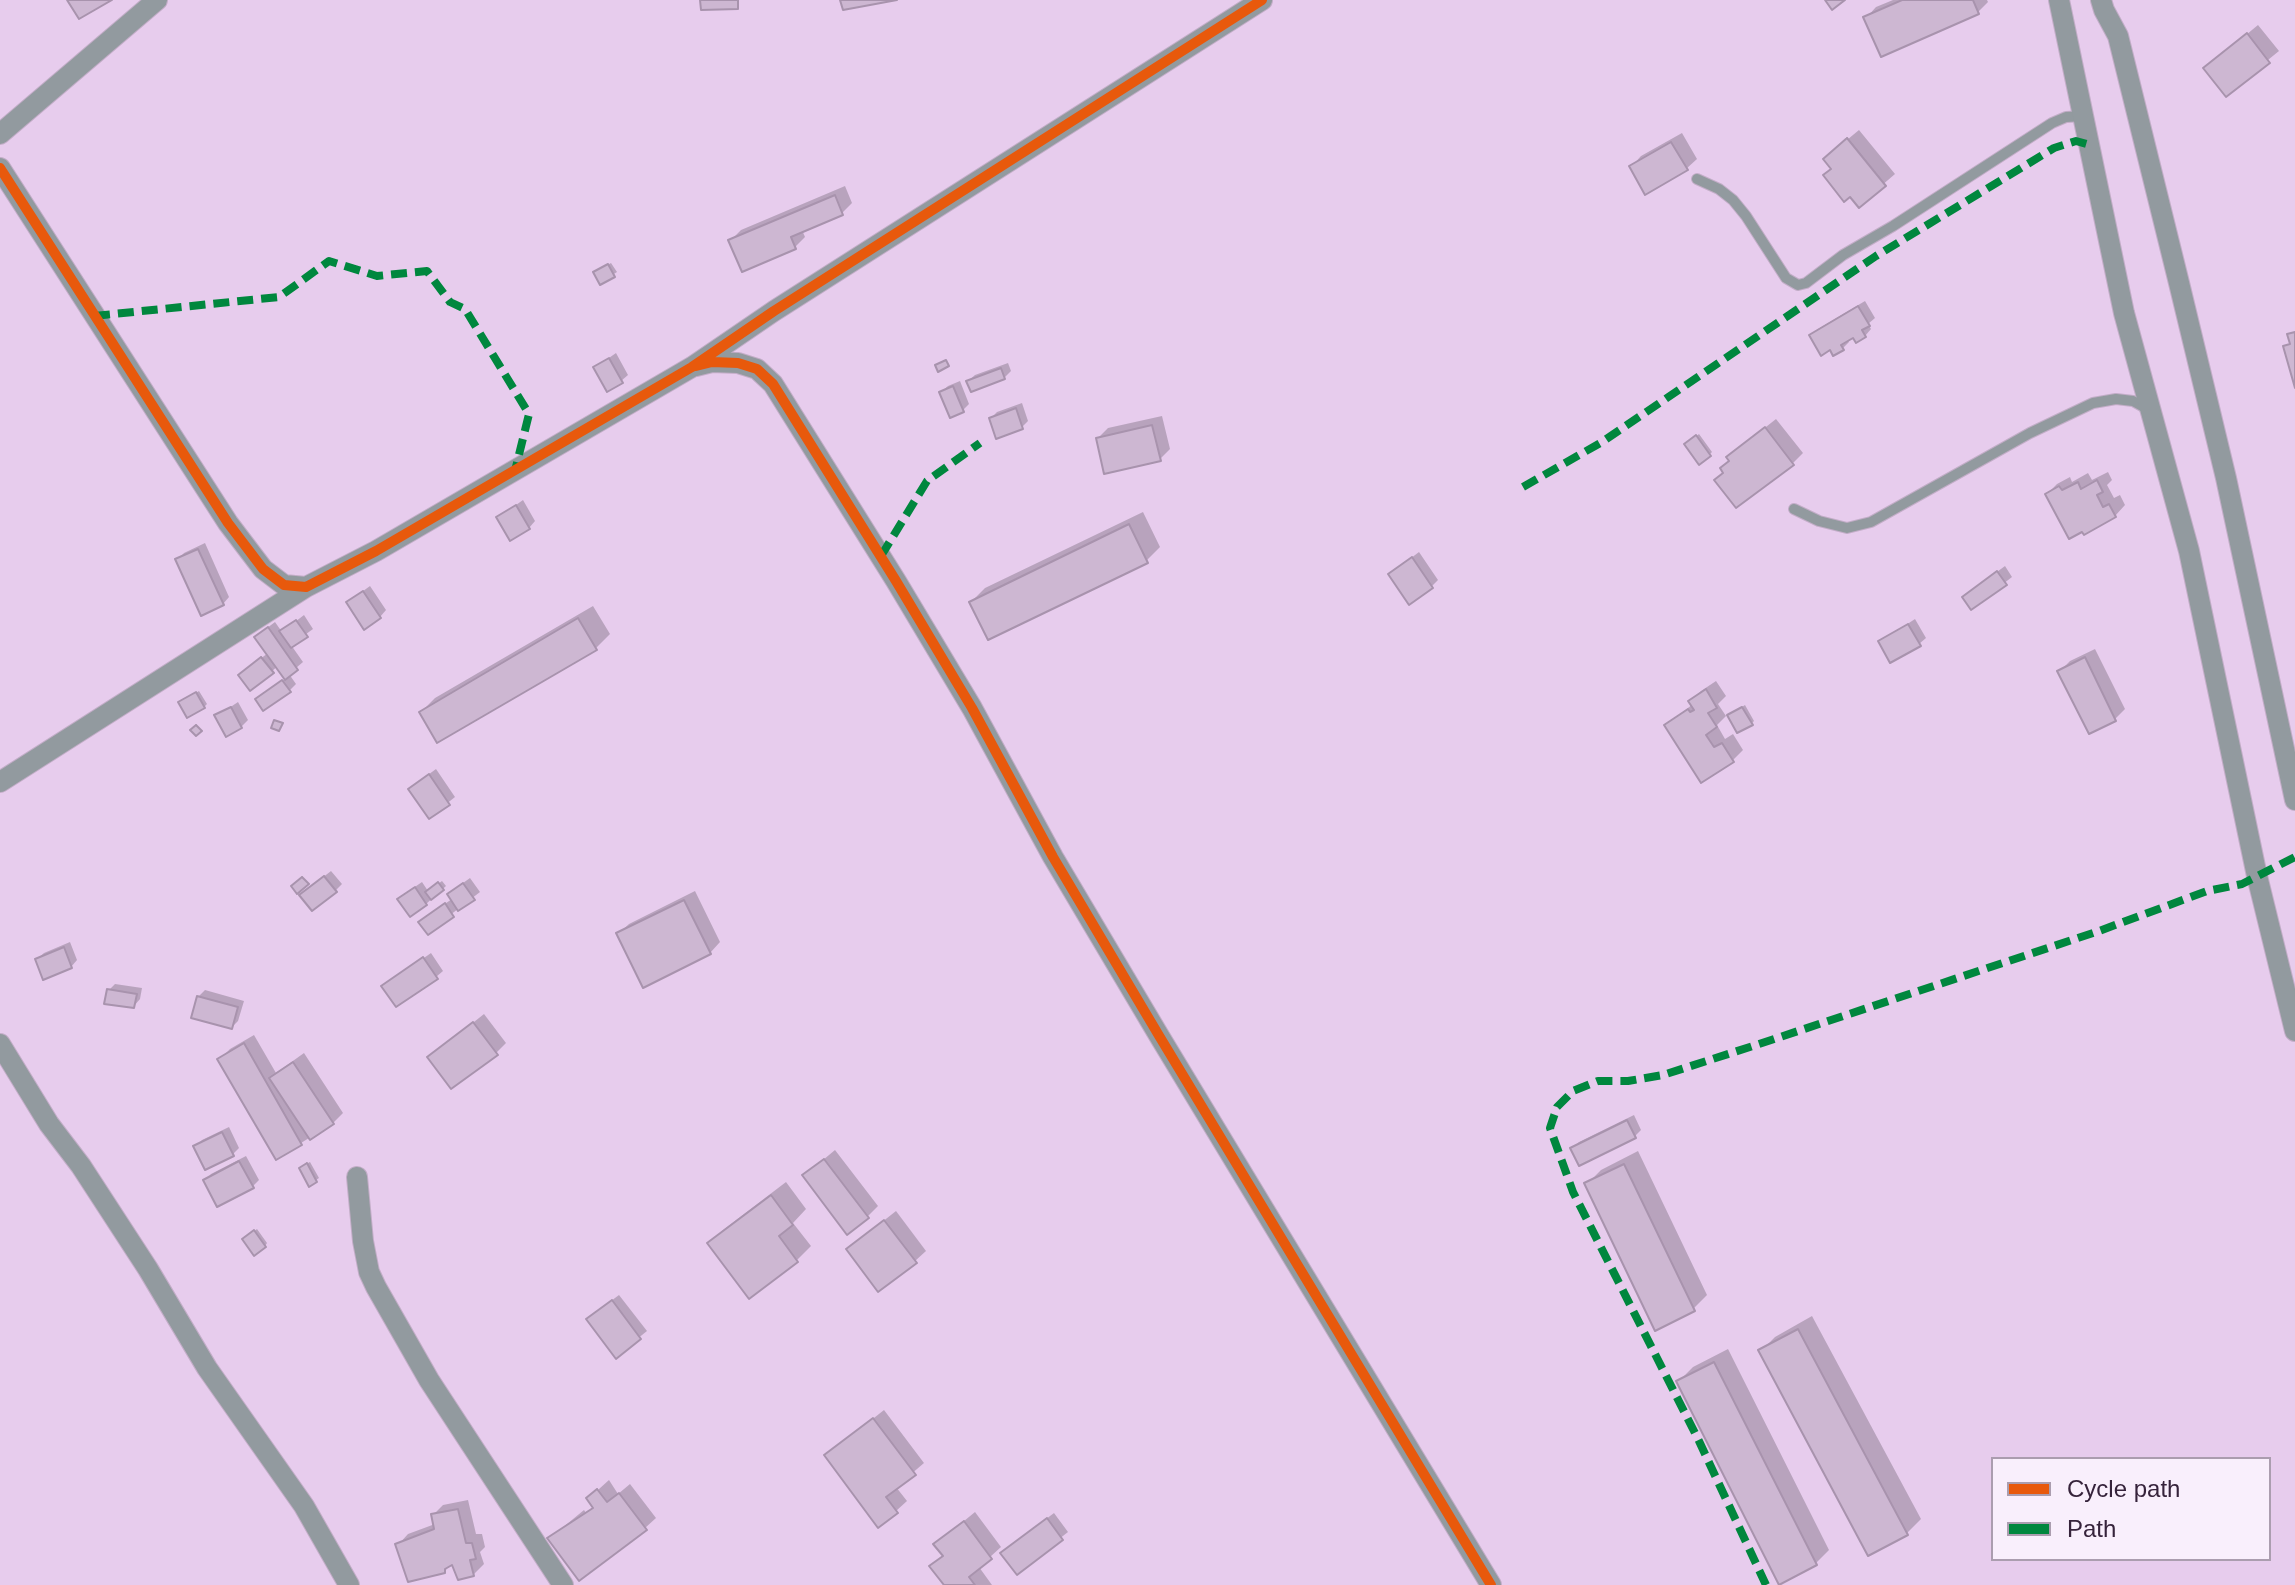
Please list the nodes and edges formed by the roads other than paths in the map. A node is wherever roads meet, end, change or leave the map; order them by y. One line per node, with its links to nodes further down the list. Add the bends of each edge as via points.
1 (157, 0): 6 (street)
2 (1262, 0): 9 (street)
3 (2059, 0): 5 (street)
4 (2101, 0): 14 (street, via 2118,36 2179,283)
5 (2084, 116): 8 (lane, via 2052,123 1798,285 1786,278 1733,200); 10 (street, via 2124,313)
6 (0, 134)
7 (0, 168): 12 (street, via 228,523 263,569 284,585)
8 (1697, 179)
9 (692, 367): 12 (street); 20 (street, via 738,363 757,369 773,384 972,708 1053,857)
10 (2153, 412): 11 (lane, via 2133,401 2093,403 1871,522 1847,528); 15 (street, via 2189,551)
11 (1794, 509)
12 (306, 587): 13 (street)
13 (0, 782)
14 (2295, 800)
15 (2295, 1031)
16 (0, 1044): 18 (street, via 207,1368 304,1506)
17 (357, 1177): 19 (street, via 363,1241 376,1287 429,1380)
18 (349, 1585)
19 (563, 1585)
20 (1491, 1585)

